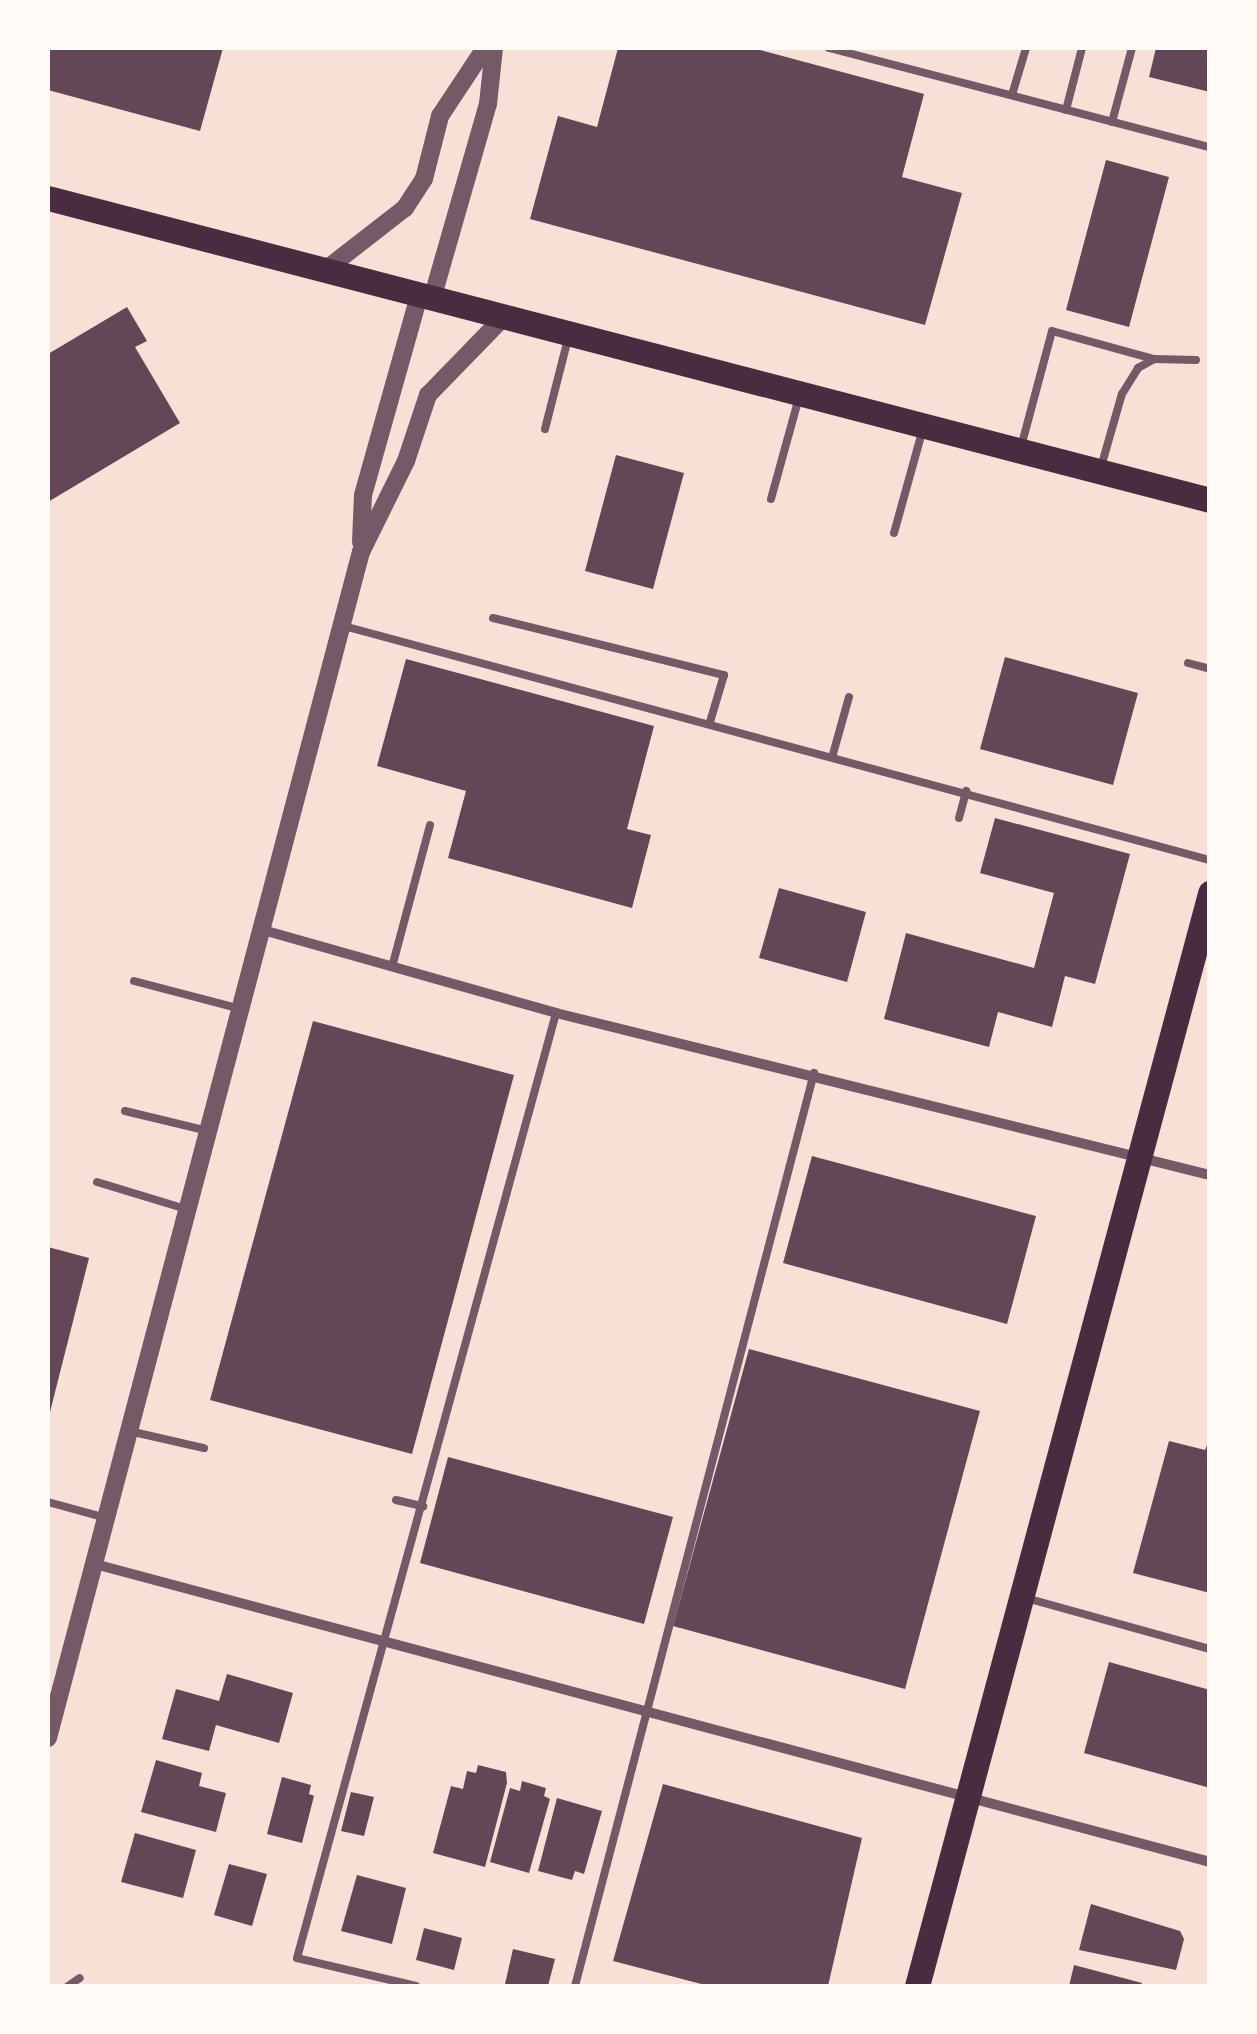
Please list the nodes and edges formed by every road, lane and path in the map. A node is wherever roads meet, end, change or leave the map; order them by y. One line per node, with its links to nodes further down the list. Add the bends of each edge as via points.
1 (485, 48): 12 (street, via 440,116 424,178 405,208)
2 (494, 48): 13 (street, via 488,104)
3 (829, 48): 7 (lane)
4 (1026, 48): 7 (lane)
5 (1082, 48): 8 (lane)
6 (1132, 48): 9 (lane)
7 (1012, 96): 8 (lane)
8 (1066, 110): 9 (lane)
9 (1112, 122): 10 (lane)
10 (1210, 148)
11 (48, 198): 12 (main road)
12 (324, 270): 13 (main road)
13 (425, 297): 14 (main road); 26 (street, via 363,496)
14 (504, 318): 15 (main road); 26 (street, via 428,395 406,461)
15 (570, 334): 18 (main road); 20 (lane)
16 (1154, 359): 17 (lane); 21 (lane, via 1052,331); 22 (lane, via 1138,368 1122,394)
17 (1196, 360)
18 (800, 394): 19 (main road); 23 (lane)
19 (924, 426): 21 (main road); 25 (lane)
20 (545, 429)
21 (1020, 451): 22 (main road)
22 (1100, 471): 24 (main road)
23 (771, 499)
24 (1210, 500)
25 (894, 533)
26 (361, 552): 28 (street)
27 (493, 618): 32 (lane, via 724,675)
28 (340, 625): 32 (lane); 39 (street)
29 (1188, 663): 30 (lane)
30 (1210, 668)
31 (849, 698): 33 (lane)
32 (710, 722): 33 (lane)
33 (834, 754): 34 (lane)
34 (966, 792): 35 (lane); 37 (lane)
35 (959, 818)
36 (430, 825): 40 (lane)
37 (1210, 860)
38 (1210, 893): 47 (main road)
39 (262, 930): 40 (street); 42 (street)
40 (392, 967): 43 (street)
41 (134, 981): 42 (lane)
42 (243, 1009): 46 (street)
43 (556, 1013): 44 (street); 55 (lane)
44 (814, 1073): 47 (street); 61 (lane)
45 (124, 1111): 46 (lane)
46 (210, 1132): 50 (street)
47 (1139, 1157): 48 (street); 58 (main road)
48 (1210, 1175)
49 (97, 1182): 50 (lane)
50 (190, 1210): 51 (street)
51 (129, 1431): 52 (lane); 56 (street)
52 (204, 1448)
53 (396, 1500): 55 (lane)
54 (48, 1502): 56 (lane)
55 (423, 1506): 59 (lane)
56 (106, 1518): 57 (street)
57 (91, 1563): 59 (street); 62 (street)
58 (1021, 1597): 60 (lane); 63 (main road)
59 (385, 1643): 61 (street); 67 (lane, via 297,1958)
60 (1210, 1649)
61 (648, 1712): 63 (street); 68 (lane)
62 (48, 1738)
63 (968, 1797): 64 (street); 69 (main road)
64 (1210, 1862)
65 (80, 1978): 66 (lane)
66 (68, 1986)
67 (416, 1986)
68 (576, 1986)
69 (917, 1986)

